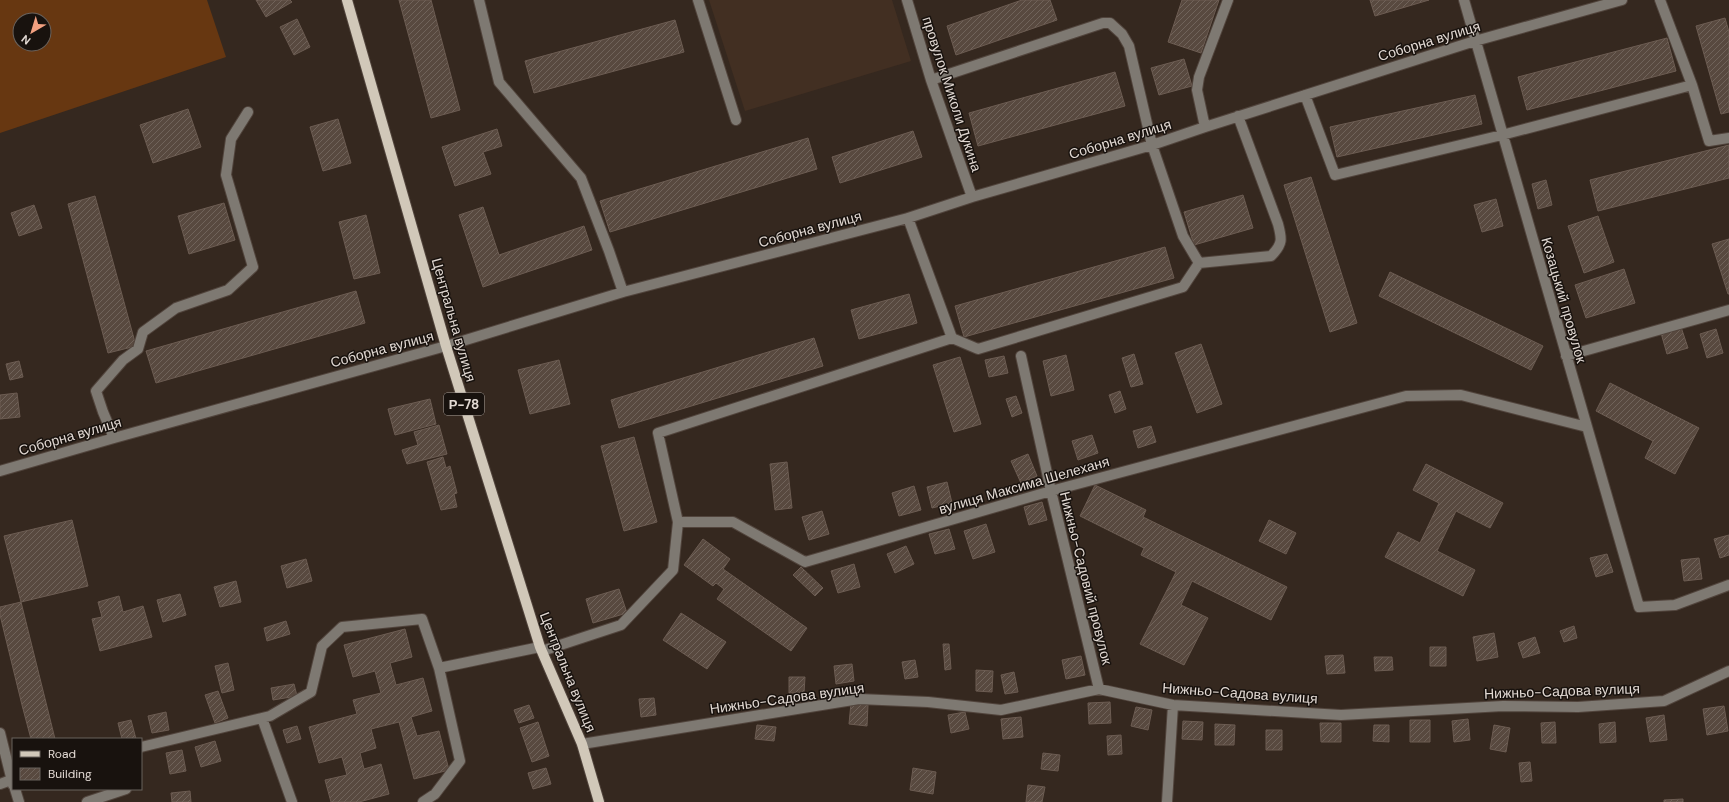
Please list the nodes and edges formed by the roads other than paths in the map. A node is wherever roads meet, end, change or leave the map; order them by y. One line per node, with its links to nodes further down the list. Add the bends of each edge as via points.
1 (348, 0): 26 (main road, Центральна вулиця / Р-78)
2 (479, 0): 23 (street, via 499,82 581,178)
3 (698, 0): 15 (street)
4 (908, 0): 10 (street, провулок Миколи Дукина)
5 (1228, 0): 16 (street, via 1199,77 1197,90)
6 (1464, 0): 9 (street, Козацький провулок)
7 (1622, 0): 9 (street, Соборна вулиця)
8 (1660, 0): 11 (street)
9 (1475, 41): 12 (street, Соборна вулиця); 17 (street, Козацький провулок)
10 (931, 80): 19 (street, via 1110,23 1122,34 1129,46); 20 (street, провулок Миколи Дукина)
11 (1692, 85): 17 (street); 18 (street, via 1709,141)
12 (1305, 95): 14 (street, Соборна вулиця); 17 (street, via 1335,176)
13 (248, 112): 30 (street, via 231,139 226,175 253,267 228,290 176,308 143,332 138,349 123,360 96,391)
14 (1238, 116): 16 (street, Соборна вулиця); 22 (street, via 1278,224 1281,241 1271,256)
15 (736, 120)
16 (1205, 127): 19 (street, Соборна вулиця)
17 (1502, 135): 28 (street, Козацький провулок)
18 (1729, 138)
19 (1152, 145): 20 (street, Соборна вулиця); 22 (street, via 1183,236)
20 (972, 197): 21 (street, Соборна вулиця)
21 (908, 218): 23 (street, Соборна вулиця); 25 (street)
22 (1199, 263): 25 (street, via 1183,287 978,349)
23 (623, 292): 26 (street, Соборна вулиця)
24 (1729, 310): 28 (street)
25 (952, 338): 33 (street, via 658,433)
26 (446, 346): 30 (street, Соборна вулиця); 35 (main road, Центральна вулиця / Р-78)
27 (1021, 356): 32 (street, Нижньо-Садовий провулок)
28 (1566, 356): 29 (street, Козацький провулок)
29 (1587, 427): 32 (street, вулиця Максима Шелеханя, via 1461,395 1406,396); 34 (street, Козацький провулок, via 1639,607 1675,604)
30 (114, 438): 31 (street, Соборна вулиця)
31 (0, 471)
32 (1051, 491): 33 (street, вулиця Максима Шелеханя, via 806,562 733,522); 38 (street, Нижньо-Садовий провулок)
33 (678, 522): 35 (street, via 673,570 621,625)
34 (1729, 585)
35 (541, 649): 36 (street); 42 (main road, Центральна вулиця / Р-78)
36 (439, 668): 40 (street, via 422,619 342,627 322,646 311,692); 52 (street, via 460,761 436,794)
37 (1729, 671): 39 (street, Нижньо-Садова вулиця, via 1664,701 1578,707 1503,706 1341,715)
38 (1099, 689): 39 (street, Нижньо-Садова вулиця); 42 (street, Нижньо-Садова вулиця, via 1000,710 928,702 859,699)
39 (1173, 705): 54 (street)
40 (262, 718): 43 (street); 51 (street)
41 (0, 733): 44 (street)
42 (582, 744): 53 (main road, Центральна вулиця / Р-78)
43 (142, 747)
44 (12, 781)
45 (0, 784): 46 (street)
46 (12, 785)
47 (15, 790): 49 (street)
48 (123, 790): 50 (street)
49 (19, 802)
50 (87, 802)
51 (292, 802)
52 (423, 802)
53 (599, 802)
54 (1167, 802)

